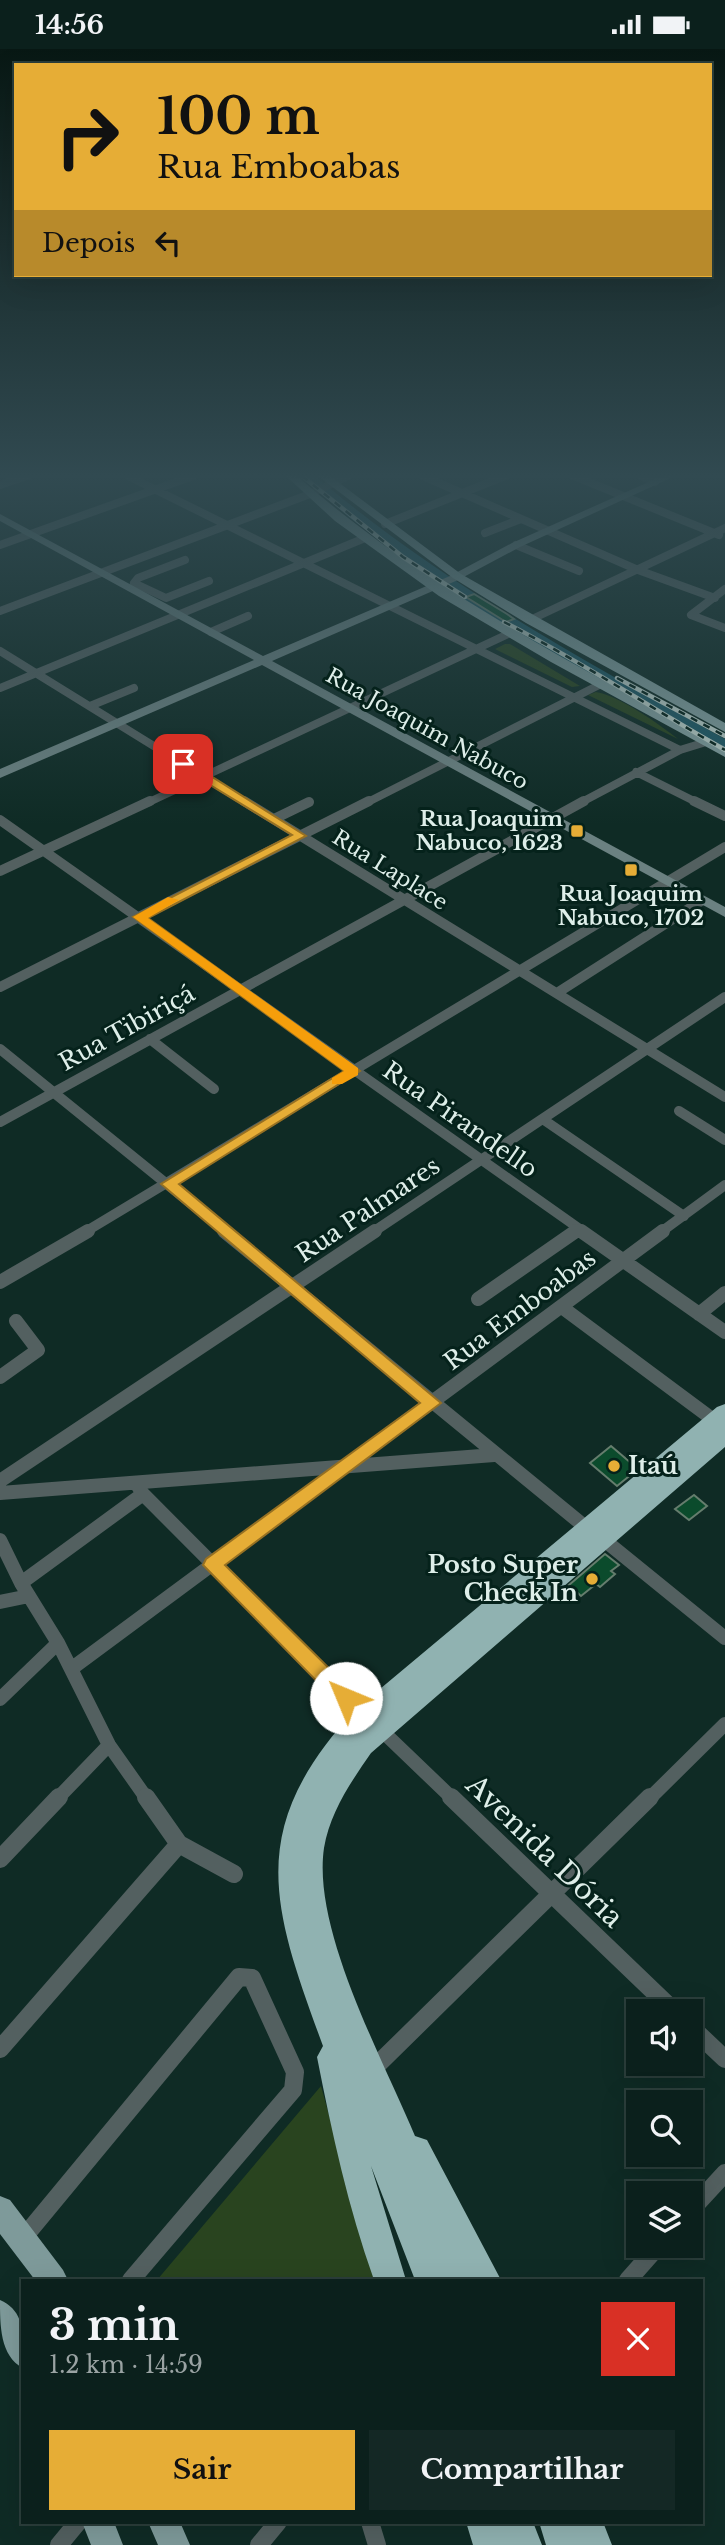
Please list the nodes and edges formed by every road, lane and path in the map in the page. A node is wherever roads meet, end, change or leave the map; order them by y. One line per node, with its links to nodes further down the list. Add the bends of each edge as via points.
1 (49, 592): 17 (street)
2 (137, 592): 18 (street, Rua Joaquim Nabuco)
3 (153, 592): 4 (street, via 163,598)
4 (180, 592)
5 (182, 592): 15 (street)
6 (232, 592): 15 (street)
7 (365, 592): 16 (street)
8 (417, 592): 16 (street)
9 (448, 592): 23 (main road)
10 (482, 592): 20 (main road)
11 (589, 592): 20 (street)
12 (701, 592): 14 (street)
13 (721, 592): 14 (street)
14 (715, 598): 21 (street, via 691,614)
15 (204, 604): 18 (street)
16 (389, 604): 24 (street); 26 (street)
17 (0, 611)
18 (179, 615): 22 (street, Rua Joaquim Nabuco); 27 (street)
19 (248, 616): 22 (street)
20 (530, 620): 35 (main road)
21 (725, 628)
22 (211, 632): 26 (street, Rua Joaquim Nabuco)
23 (510, 633): 24 (street); 28 (main road)
24 (477, 648): 31 (street); 33 (street)
25 (0, 651): 27 (street, Rua Laplace)
26 (261, 660): 33 (street, Rua Joaquim Nabuco); 34 (street)
27 (36, 673): 29 (street); 32 (street, Rua Laplace)
28 (603, 683): 31 (street); 36 (main road)
29 (0, 688)
30 (134, 688): 32 (street)
31 (575, 697): 37 (street); 39 (street)
32 (90, 706): 34 (street, Rua Laplace)
33 (351, 709): 39 (street, Rua Joaquim Nabuco); 42 (street)
34 (118, 723): 41 (street); 42 (street, Rua Laplace)
35 (724, 726)
36 (701, 739): 37 (street, Rua Tibiriçá); 38 (main road)
37 (680, 750): 40 (street, Rua Tibiriçá)
38 (725, 753)
39 (447, 762): 45 (street, Rua Joaquim Nabuco); 48 (street)
40 (636, 772): 44 (street); 45 (street, Rua Tibiriçá)
41 (0, 773)
42 (205, 777): 47 (street, Rua Laplace); 50 (street)
43 (309, 802): 47 (street)
44 (725, 816)
45 (552, 819): 52 (street, Rua Joaquim Nabuco); 53 (street, Rua Tibiriçá)
46 (0, 820): 50 (street, Rua Pirandello)
47 (274, 820): 48 (street, Rua Laplace)
48 (300, 836): 53 (street, Rua Laplace); 56 (street)
49 (725, 847): 52 (street)
50 (45, 851): 51 (street); 56 (street, Rua Pirandello)
51 (0, 871)
52 (667, 882): 54 (street, Rua Joaquim Nabuco); 57 (street)
53 (404, 900): 57 (street, Rua Laplace); 59 (street, Rua Tibiriçá)
54 (701, 901): 55 (street, Rua Joaquim Nabuco); 60 (street)
55 (725, 913)
56 (139, 917): 58 (street); 59 (street, Rua Pirandello)
57 (522, 972): 60 (street, Rua Laplace); 65 (street)
58 (0, 987)
59 (239, 991): 62 (street, Rua Tibiriçá); 65 (street, Rua Pirandello)
60 (557, 993): 64 (street, Rua Laplace)
61 (725, 997): 64 (street, Rua Palmares)
62 (150, 1039): 66 (street); 67 (street, Rua Tibiriçá)
63 (0, 1049): 67 (street)
64 (649, 1050): 68 (street, Rua Laplace); 70 (street, Rua Palmares)
65 (353, 1071): 73 (street, Rua Pirandello); 74 (street)
66 (214, 1089)
67 (54, 1092): 71 (street, Rua Tibiriçá); 74 (street)
68 (725, 1097)
69 (679, 1111): 72 (street)
70 (544, 1120): 73 (street, Rua Palmares); 76 (street)
71 (0, 1122)
72 (725, 1140)
73 (484, 1160): 77 (street, Rua Pirandello); 80 (street, Rua Palmares)
74 (169, 1184): 79 (street); 80 (street)
75 (725, 1185): 76 (street, Rua Emboabas)
76 (684, 1216): 78 (street, Rua Emboabas)
77 (578, 1229): 78 (street, Rua Pirandello); 82 (street)
78 (624, 1260): 83 (street, Rua Emboabas); 84 (street, Rua Pirandello)
79 (0, 1282)
80 (291, 1289): 88 (street); 92 (street, Rua Palmares)
81 (725, 1293): 84 (street)
82 (478, 1299)
83 (563, 1308): 88 (street, Rua Emboabas); 89 (street)
84 (699, 1314): 86 (street, Rua Pirandello)
85 (16, 1321): 87 (street, via 38,1350)
86 (725, 1332)
87 (0, 1377)
88 (432, 1403): 90 (street); 91 (street, Rua Emboabas)
89 (722, 1423): 95 (highway)
90 (494, 1455): 91 (street); 95 (street)
91 (348, 1467): 93 (street); 97 (street, Rua Emboabas)
92 (0, 1481)
93 (139, 1488): 94 (street); 97 (street, Avenida Dória); 98 (street)
94 (0, 1493)
95 (596, 1534): 100 (street); 104 (highway)
96 (0, 1540): 98 (street)
97 (212, 1565): 102 (street, Rua Emboabas); 104 (street, Avenida Dória)
98 (25, 1589): 99 (street); 101 (street)
99 (0, 1602)
100 (725, 1638)
101 (58, 1643): 102 (street); 103 (street)
102 (71, 1668): 106 (street)
103 (0, 1699)
104 (372, 1723): 110 (street, Avenida Dória); 112 (highway, via 333,1751 313,1786 292,1845 291,1888); 116 (highway, via 326,1801 309,1862 318,1928)
105 (725, 1724): 110 (street)
106 (108, 1745): 107 (street); 108 (street)
107 (179, 1844): 109 (street); 114 (street)
108 (0, 1859)
109 (234, 1874)
110 (553, 1895): 111 (street, Avenida Dória); 116 (street)
111 (661, 1999)
112 (322, 2007): 122 (highway); 125 (highway, via 344,2120)
113 (703, 2038): 115 (street)
114 (0, 2049)
115 (725, 2059)
116 (376, 2079): 126 (highway, via 406,2159); 127 (highway)
117 (725, 2173): 118 (street)
118 (703, 2197)
119 (0, 2210): 120 (main road)
120 (23, 2237): 123 (main road); 124 (street, via 239,1977 252,1978 295,2072 293,2090)
121 (647, 2258): 128 (street)
122 (426, 2266)
123 (52, 2279)
124 (132, 2279)
125 (390, 2279)
126 (461, 2279)
127 (484, 2279)
128 (629, 2279)
129 (0, 2315): 130 (main road)
130 (21, 2350)
131 (76, 2524): 140 (street)
132 (98, 2524): 141 (main road)
133 (165, 2524): 142 (main road)
134 (276, 2524): 143 (street)
135 (371, 2524): 144 (street)
136 (484, 2524): 145 (highway)
137 (517, 2524): 146 (highway)
138 (557, 2524): 147 (highway)
139 (587, 2524): 148 (highway)
140 (59, 2545)
141 (107, 2545)
142 (174, 2545)
143 (259, 2545)
144 (377, 2545)
145 (491, 2545)
146 (524, 2545)
147 (564, 2545)
148 (594, 2545)

